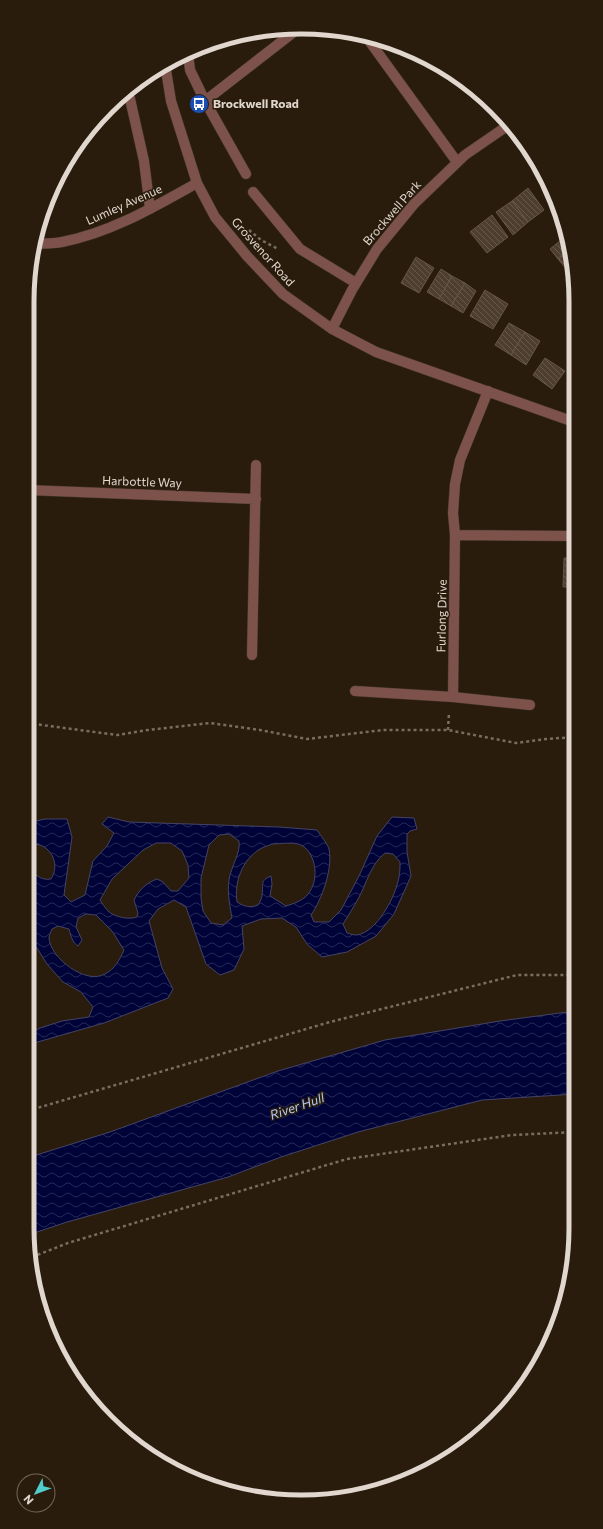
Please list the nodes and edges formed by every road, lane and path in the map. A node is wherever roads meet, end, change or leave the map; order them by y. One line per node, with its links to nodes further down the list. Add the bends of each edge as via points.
1 (288, 35): 6 (street)
2 (371, 43): 8 (street)
3 (189, 59): 6 (street, via 190,70)
4 (166, 71): 10 (street, Grosvenor Road, via 171,101)
5 (129, 96): 12 (street, via 144,161)
6 (205, 101): 9 (street)
7 (505, 128): 8 (street, Brockwell Park)
8 (458, 162): 14 (street, Brockwell Park, via 409,210 377,249)
9 (246, 174)
10 (197, 183): 12 (street, Lumley Avenue); 15 (street, Grosvenor Road, via 214,217 247,256 283,294)
11 (253, 192): 14 (street, via 300,249)
12 (150, 209): 13 (street, Lumley Avenue, via 94,234 61,242)
13 (40, 244)
14 (356, 283): 15 (street, Brockwell Park)
15 (332, 329): 16 (street, Grosvenor Road, via 376,352)
16 (488, 391): 17 (street, Grosvenor Road); 21 (street, Furlong Drive, via 460,460 453,513)
17 (569, 420)
18 (256, 465): 20 (street)
19 (34, 490): 20 (street, Harbottle Way)
20 (256, 499): 23 (street)
21 (455, 535): 22 (street); 25 (street, Furlong Drive)
22 (569, 536)
23 (252, 655)
24 (355, 691): 25 (street)
25 (453, 697): 26 (street)
26 (530, 705)
27 (449, 710): 29 (path)
28 (34, 724): 29 (path, via 117,736 210,723 307,739 383,730)
29 (448, 730): 30 (path, via 516,743)
30 (569, 737)
31 (569, 975): 32 (path, via 509,977 330,1022)
32 (34, 1109)
33 (569, 1132): 34 (path, via 512,1135 347,1159 68,1243)
34 (36, 1256)

